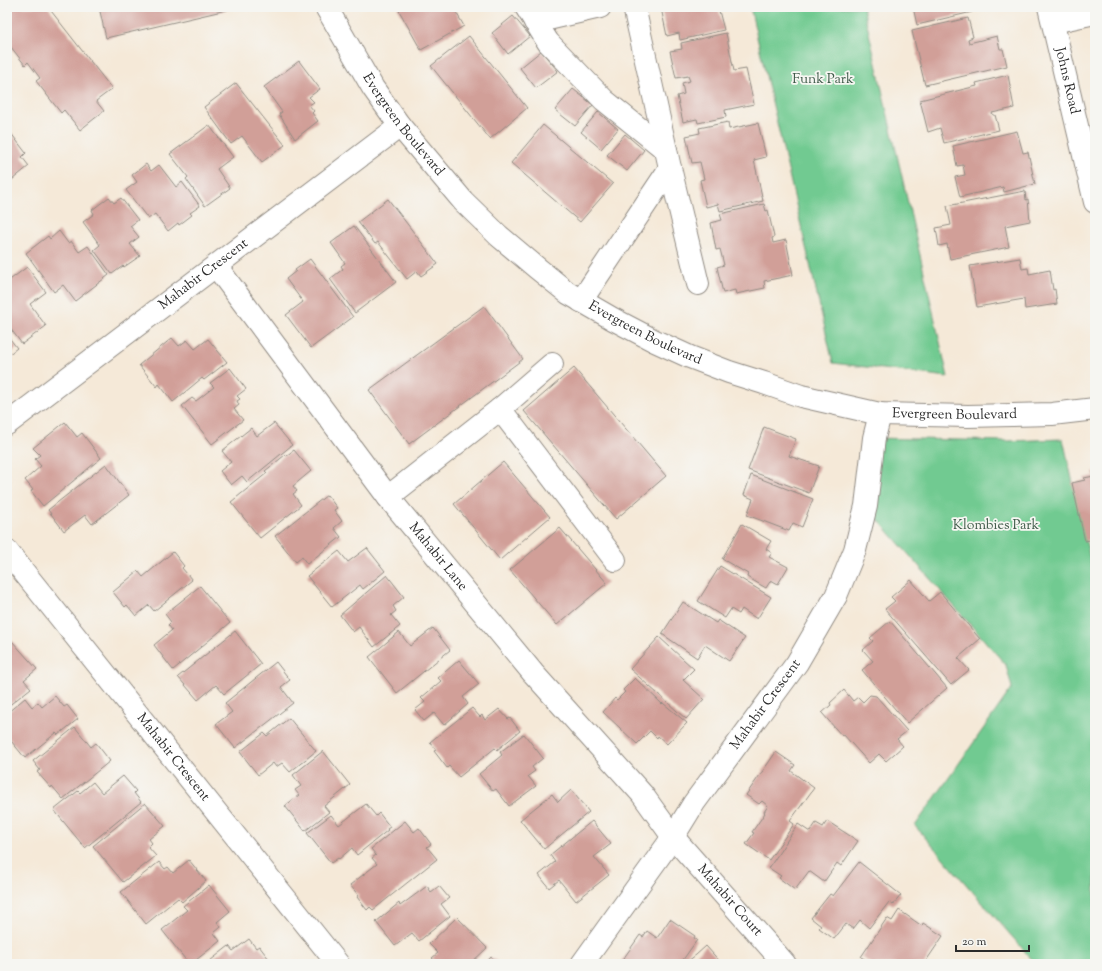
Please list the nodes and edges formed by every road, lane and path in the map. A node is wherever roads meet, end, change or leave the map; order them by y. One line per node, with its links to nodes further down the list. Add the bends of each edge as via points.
1 (326, 7): 7 (street, Evergreen Boulevard, via 373,88)
2 (600, 7): 5 (street)
3 (634, 7): 8 (street)
4 (1095, 13): 6 (street)
5 (531, 15): 8 (street, via 548,42 604,100)
6 (1051, 15): 9 (street, Johns Road)
7 (400, 126): 10 (street, Mahabir Crescent); 12 (street, Evergreen Boulevard, via 463,201 499,236 536,268)
8 (668, 159): 11 (street); 12 (street)
9 (1095, 202)
10 (216, 266): 17 (street, Mahabir Crescent); 18 (street, Mahabir Lane)
11 (698, 284)
12 (581, 301): 16 (street, Evergreen Boulevard, via 655,342 696,360 801,396)
13 (552, 364): 14 (street)
14 (500, 409): 18 (street); 20 (street)
15 (1095, 409): 16 (street, Evergreen Boulevard, via 1037,415)
16 (880, 414): 21 (street, Mahabir Crescent, via 874,438 866,506 855,550 836,596 797,663 694,803)
17 (7, 424)
18 (388, 497): 21 (street, Mahabir Lane, via 533,673 642,794)
19 (7, 551): 22 (street, Mahabir Crescent)
20 (616, 560)
21 (673, 837): 23 (street, Mahabir Crescent); 24 (street, Mahabir Court)
22 (338, 964)
23 (582, 964)
24 (785, 964)

